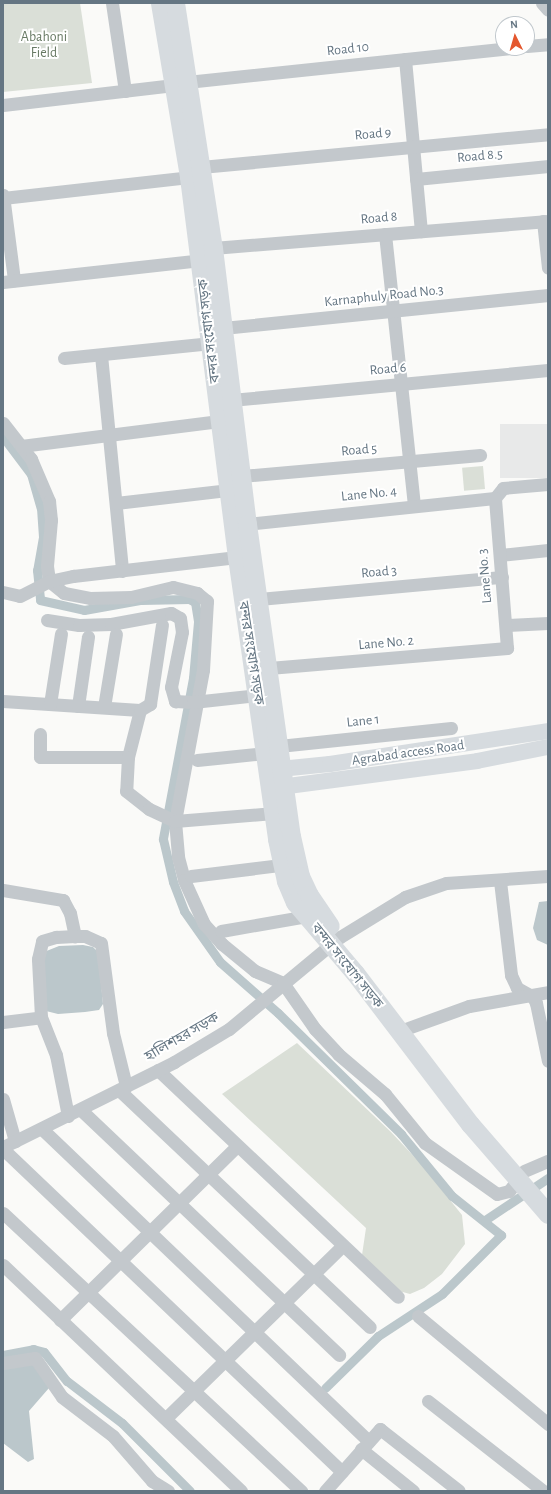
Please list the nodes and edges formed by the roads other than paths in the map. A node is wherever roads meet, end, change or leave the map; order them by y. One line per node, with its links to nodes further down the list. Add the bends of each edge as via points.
1 (112, 3): 11 (street)
2 (160, 3): 10 (highway, বন্দর সংযোগ সড়ক)
3 (175, 3): 10 (highway, বন্দর সংযোগ সড়ক)
4 (542, 3): 5 (street)
5 (548, 10)
6 (548, 44): 7 (street)
7 (535, 45)
8 (495, 50): 9 (street, Road 10)
9 (405, 59): 10 (street, Road 10); 14 (street)
10 (181, 84): 11 (street, Road 10); 16 (highway, বন্দর সংযোগ সড়ক)
11 (125, 91): 12 (street, Road 10)
12 (3, 105)
13 (548, 134): 14 (street, Road 9)
14 (413, 146): 16 (street, Road 9); 17 (street)
15 (548, 166): 17 (street, Road 8.5)
16 (195, 172): 19 (street, Road 9); 23 (highway, বন্দর সংযোগ সড়ক)
17 (416, 178): 21 (street)
18 (3, 195): 19 (street)
19 (3, 198): 25 (street)
20 (545, 221): 21 (street, Road 8); 24 (street)
21 (421, 231): 22 (street, Road 8)
22 (385, 234): 23 (street, Road 8); 27 (street)
23 (207, 254): 25 (street, Road 8); 28 (highway, বন্দর সংযোগ সড়ক); 29 (highway, বন্দর সংযোগ সড়ক)
24 (548, 268)
25 (8, 281)
26 (548, 295): 27 (street, Karnaphuly Road No.3)
27 (392, 311): 28 (street, Karnaphuly Road No.3); 33 (street)
28 (223, 328): 34 (highway, বন্দর সংযোগ সড়ক)
29 (211, 343): 30 (street); 35 (highway, বন্দর সংযোগ সড়ক)
30 (101, 355): 31 (street); 37 (street)
31 (64, 358)
32 (548, 370): 33 (street, Road 6)
33 (400, 384): 34 (street, Road 6); 40 (street)
34 (231, 400): 41 (highway, বন্দর সংযোগ সড়ক)
35 (219, 421): 37 (street); 43 (highway, বন্দর সংযোগ সড়ক)
36 (3, 423): 38 (street)
37 (108, 436): 38 (street); 45 (street)
38 (21, 446): 53 (street, via 31,459 50,501 47,566)
39 (480, 455): 40 (street, Road 5)
40 (408, 462): 41 (street, Road 5); 46 (street)
41 (241, 476): 47 (highway, বন্দর সংযোগ সড়ক)
42 (548, 484): 44 (street, via 503,488)
43 (229, 490): 45 (street); 50 (highway, বন্দর সংযোগ সড়ক)
44 (495, 498): 46 (street, Lane No. 4); 49 (street, Lane No. 3)
45 (116, 503): 51 (street)
46 (414, 505): 47 (street, Lane No. 4)
47 (247, 524): 55 (highway, বন্দর সংযোগ সড়ক)
48 (548, 550): 49 (street)
49 (500, 555): 52 (street, Lane No. 3)
50 (237, 557): 51 (street); 65 (highway, বন্দর সংযোগ সড়ক)
51 (122, 571): 53 (street)
52 (502, 577): 55 (street, Road 3); 59 (street, Lane No. 3)
53 (49, 581): 54 (street, via 20,596); 79 (street, via 64,593 90,598 131,597 173,587 197,593 207,601 203,670)
54 (3, 592)
55 (259, 599): 64 (highway, বন্দর সংযোগ সড়ক)
56 (47, 620): 65 (street, via 79,625 112,624 171,613 180,618 180,650 171,687 174,700 193,702)
57 (548, 623): 59 (street)
58 (162, 625): 70 (street, via 150,704)
59 (506, 625): 63 (street, Lane No. 3, via 508,647)
60 (61, 634): 67 (street)
61 (116, 634): 69 (street)
62 (88, 637): 68 (street)
63 (505, 649): 64 (street, Lane No. 2)
64 (268, 668): 77 (highway, বন্দর সংযোগ সড়ক)
65 (258, 695): 77 (highway, বন্দর সংযোগ সড়ক)
66 (3, 701): 67 (street)
67 (50, 704): 68 (street)
68 (78, 706): 69 (street)
69 (104, 707): 70 (street)
70 (140, 710): 75 (street)
71 (451, 728): 77 (street, Lane 1)
72 (548, 731): 77 (main road, Agrabad access Road, via 337,764)
73 (40, 734): 75 (street, via 40,757)
74 (548, 747): 77 (main road, via 477,761)
75 (128, 757): 79 (street, via 126,791 149,809)
76 (197, 760): 77 (street, Lane 1)
77 (275, 769): 78 (highway, বন্দর সংযোগ সড়ক); 88 (highway, বন্দর সংযোগ সড়ক, via 300,876 308,895)
78 (274, 813): 79 (street); 80 (highway, বন্দর সংযোগ সড়ক)
79 (175, 821): 89 (street, via 178,857 184,880 204,924 222,944 255,971)
80 (281, 865): 81 (street); 85 (highway, বন্দর সংযোগ সড়ক, via 295,902)
81 (191, 876)
82 (548, 876): 83 (street, হালিশহর সড়ক)
83 (500, 881): 88 (street, হালিশহর সড়ক, via 467,881 428,888 405,897); 91 (street, via 512,975 516,988)
84 (3, 890): 87 (street, via 63,900 70,912)
85 (307, 916): 86 (street); 88 (highway, বন্দর সংযোগ সড়ক)
86 (222, 931)
87 (75, 936): 92 (street, via 49,938 42,941 38,949); 97 (street, via 85,936 101,943)
88 (336, 940): 89 (street, হালিশহর সড়ক); 94 (highway, বন্দর সংযোগ সড়ক); 107 (highway, বন্দর সংযোগ সড়ক, via 470,1124)
89 (283, 983): 96 (street, হালিশহর সড়ক, via 229,1029); 107 (street, via 315,1029 338,1054 390,1099 426,1143 497,1194 510,1191)
90 (548, 992): 91 (street)
91 (533, 997): 94 (street, via 519,995 469,1006); 95 (street)
92 (41, 1017): 93 (street); 100 (street, via 56,1055)
93 (3, 1022)
94 (408, 1028): 107 (highway, বন্দর সংযোগ সড়ক)
95 (548, 1061)
96 (158, 1070): 97 (street, হালিশহর সড়ক); 103 (street)
97 (123, 1088): 99 (street, হালিশহর সড়ক); 106 (street)
98 (3, 1099): 102 (street)
99 (81, 1110): 100 (street, হালিশহর সড়ক); 108 (street)
100 (68, 1116): 101 (street, হালিশহর সড়ক)
101 (42, 1129): 102 (street, হালিশহর সড়ক); 111 (street)
102 (16, 1141): 104 (street, হালিশহর সড়ক)
103 (237, 1146): 106 (street); 112 (street)
104 (3, 1148): 113 (street)
105 (548, 1161): 107 (street)
106 (208, 1174): 108 (street); 115 (street)
107 (522, 1177): 109 (highway, বন্দর সংযোগ সড়ক)
108 (179, 1203): 111 (street); 118 (street)
109 (546, 1206)
110 (3, 1213): 116 (street)
111 (149, 1233): 113 (street); 122 (street)
112 (342, 1246): 115 (street); 117 (street)
113 (120, 1262): 116 (street); 124 (street)
114 (3, 1265): 120 (street)
115 (313, 1275): 118 (street); 121 (street)
116 (89, 1293): 120 (street); 126 (street)
117 (398, 1297)
118 (284, 1303): 122 (street); 123 (street)
119 (418, 1316): 129 (street)
120 (60, 1320): 128 (street)
121 (370, 1327)
122 (254, 1332): 124 (street); 130 (street)
123 (339, 1355)
124 (225, 1361): 126 (street); 131 (street)
125 (3, 1363): 133 (street, via 35,1358 62,1397 113,1436 152,1481)
126 (194, 1391): 128 (street); 135 (street)
127 (428, 1401): 138 (street)
128 (166, 1418): 134 (street)
129 (548, 1424)
130 (365, 1445): 131 (street); 136 (street); 137 (street, via 380,1429)
131 (342, 1472): 132 (street)
132 (329, 1490)
133 (168, 1491)
134 (241, 1491)
135 (301, 1491)
136 (413, 1491)
137 (459, 1491)
138 (543, 1491)

